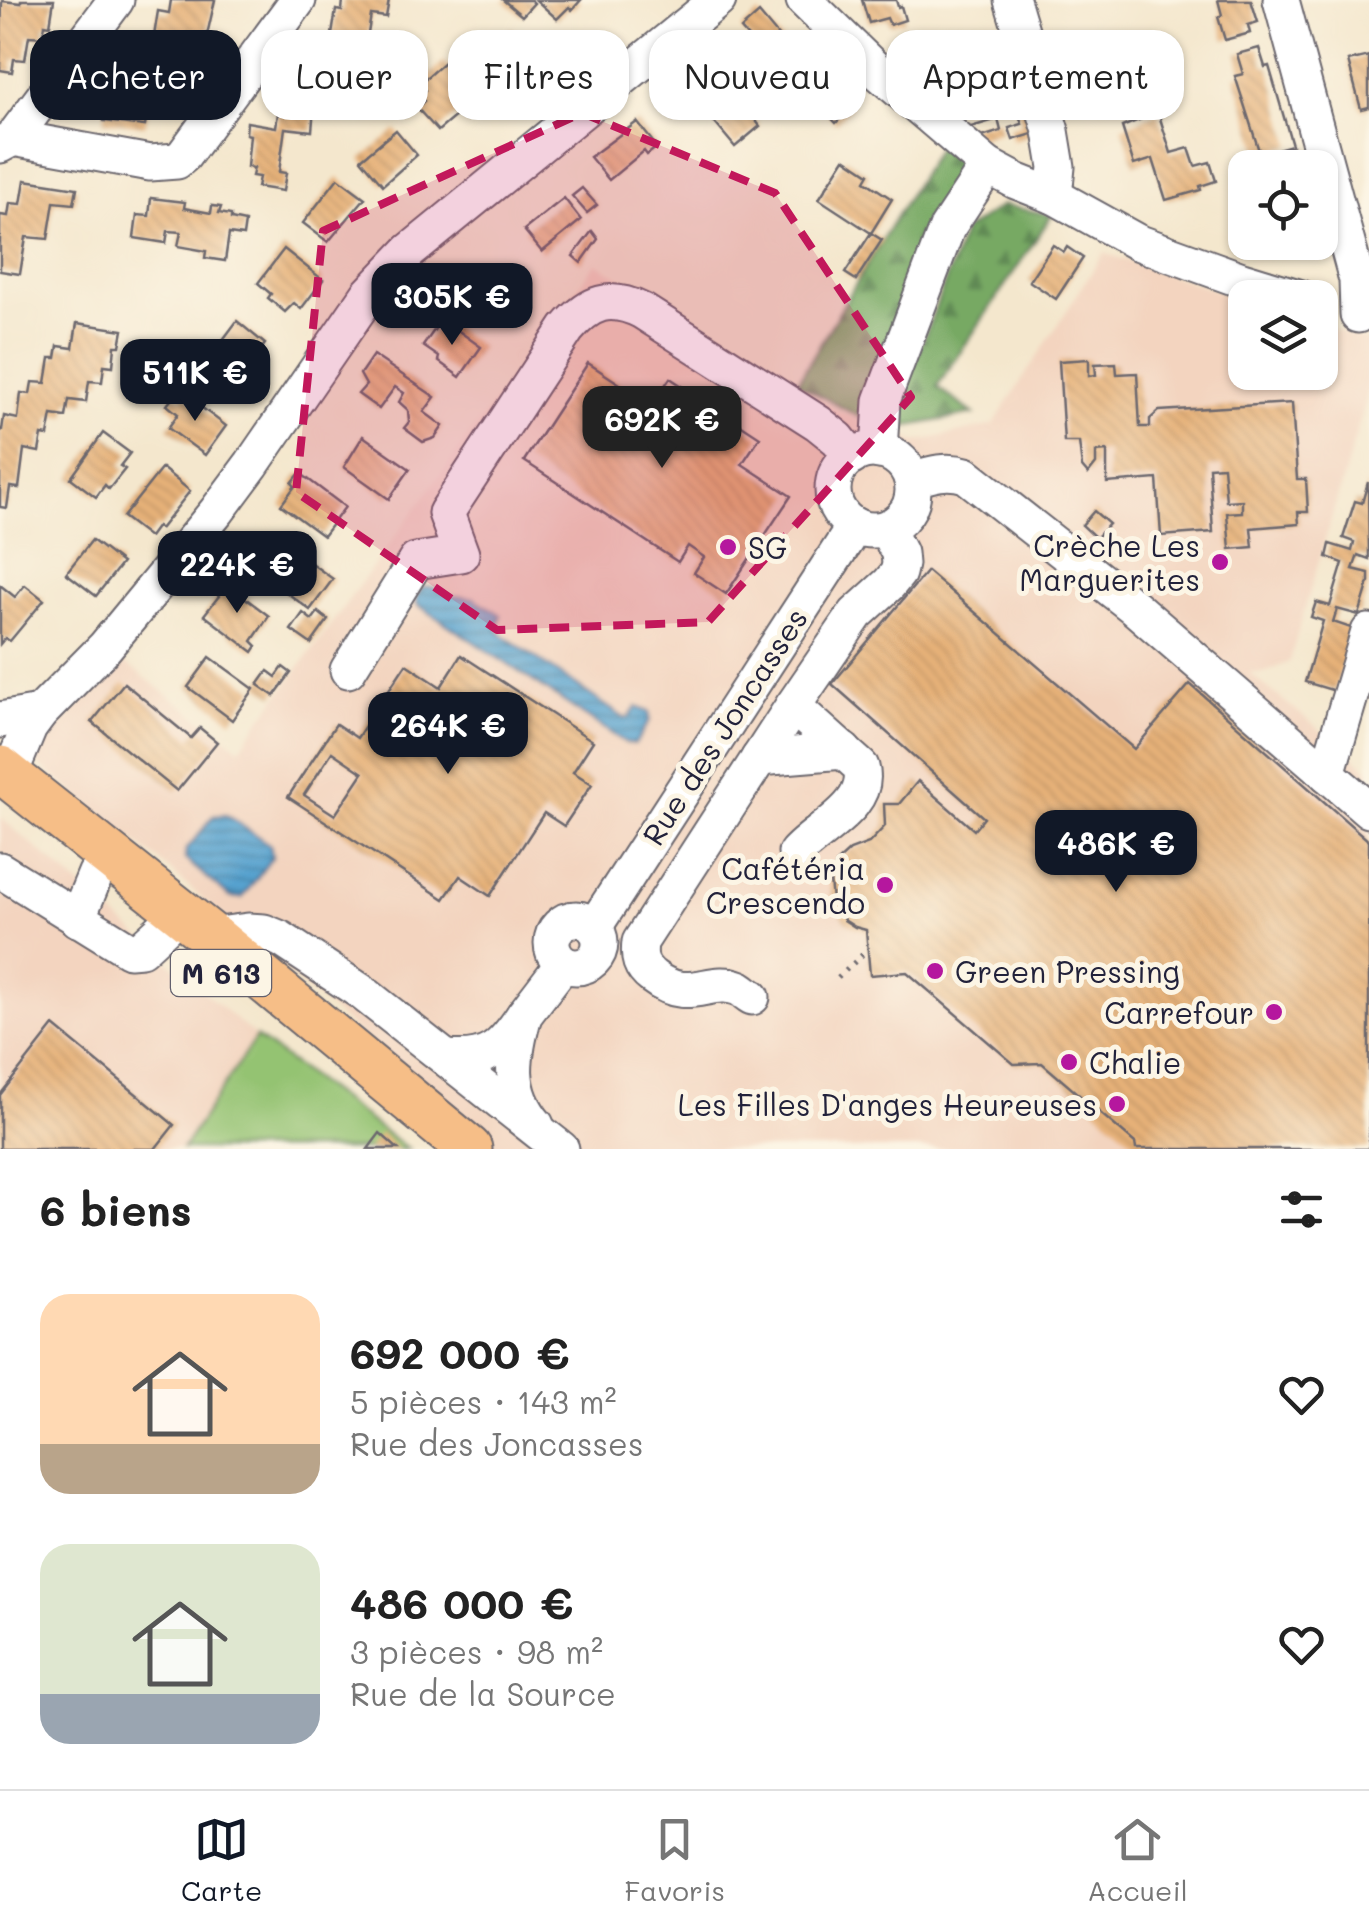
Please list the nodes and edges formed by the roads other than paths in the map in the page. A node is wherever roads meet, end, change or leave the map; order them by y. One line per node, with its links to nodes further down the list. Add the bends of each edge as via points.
1 (116, 0): 7 (street)
2 (298, 0): 7 (street, via 177,161)
3 (718, 0): 19 (street, via 387,272 217,511 105,647)
4 (804, 0): 8 (street)
5 (1012, 0): 9 (street, via 1050,130)
6 (1281, 0): 12 (street)
7 (7, 142)
8 (988, 166): 9 (street); 13 (street, via 948,228)
9 (1054, 196): 10 (street, via 1137,242)
10 (1242, 280)
11 (1338, 308): 12 (street)
12 (1363, 316)
13 (865, 454): 14 (street, via 890,454); 15 (street, via 842,465 833,488 845,519); 17 (street, via 642,311 595,305 567,329 446,513 461,554 416,561)
14 (912, 480): 15 (street, via 912,504 898,523); 23 (street, via 953,471 984,487)
15 (871, 527): 18 (street, via 899,552 898,573 856,614); 31 (street, Rue des Joncasses)
16 (1369, 632): 23 (street)
17 (348, 670)
18 (799, 698): 21 (street); 22 (street, via 847,730)
19 (40, 713): 20 (street); 24 (street)
20 (0, 720)
21 (763, 752): 22 (street); 34 (street, via 640,942 638,956 644,970 672,990 726,986)
22 (844, 752): 26 (street, via 860,767 860,792)
23 (1327, 774): 25 (street)
24 (3, 781): 28 (main road, M 613); 32 (main road, M 613)
25 (1369, 810)
26 (806, 844)
27 (0, 870): 29 (street)
28 (96, 872): 29 (street); 30 (main road, M 613)
29 (77, 919): 30 (street, via 130,950 141,949)
30 (165, 927): 38 (main road, M 613)
31 (594, 927): 33 (street, via 600,940 593,961 579,968); 33 (street, via 574,918 547,922)
32 (211, 936): 36 (street, via 248,931 281,938); 39 (main road, M 613)
33 (563, 964): 35 (street)
34 (752, 997)
35 (524, 1015): 36 (street, via 496,1050 466,1060); 37 (street, via 513,1074 528,1116)
36 (447, 1058): 37 (street)
37 (553, 1143)
38 (441, 1149)
39 (468, 1149)

